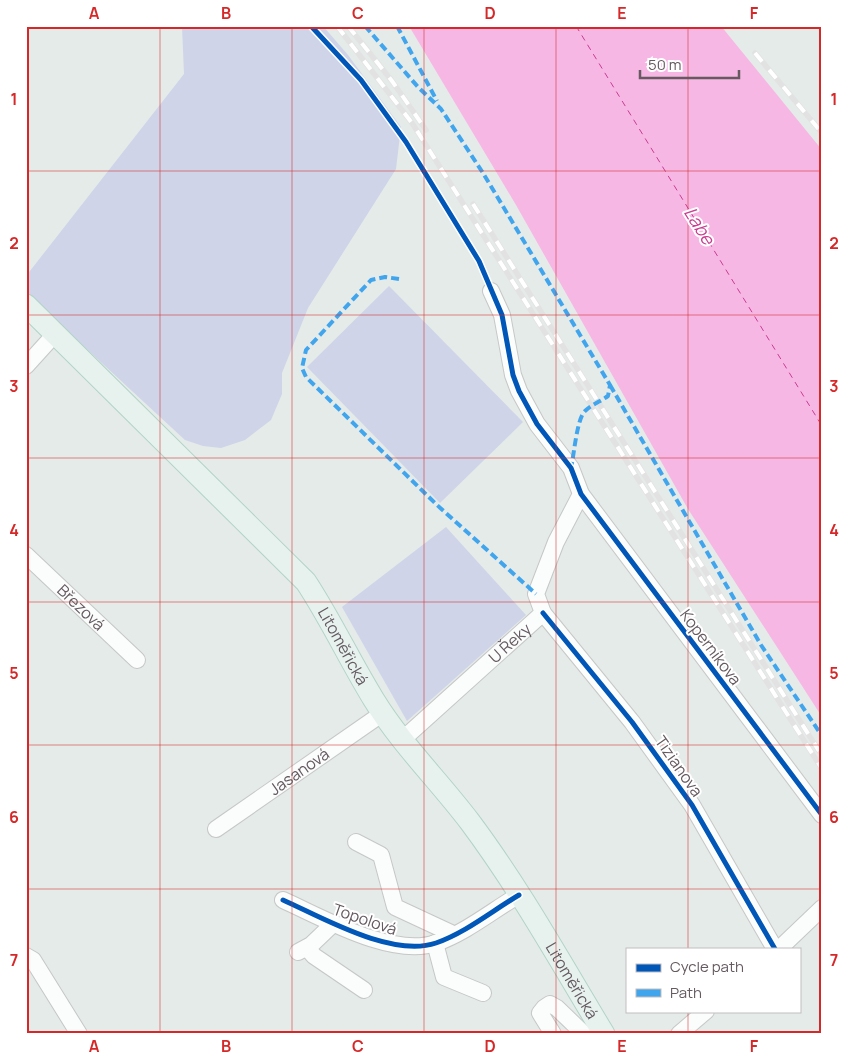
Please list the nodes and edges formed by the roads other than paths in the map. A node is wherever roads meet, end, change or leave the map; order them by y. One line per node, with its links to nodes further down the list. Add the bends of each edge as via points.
1 (491, 292): 5 (street, Koperníkova, via 502,315 513,376 519,391 538,424 571,468)
2 (26, 305): 3 (main road, Litoměřická)
3 (55, 334): 4 (street); 9 (main road, Litoměřická, via 306,582)
4 (26, 366)
5 (581, 494): 7 (street, U Řeky, via 556,542 536,594); 11 (street, Koperníkova)
6 (26, 555): 8 (street, Březová)
7 (542, 613): 10 (street, U Řeky); 20 (street, Tizianova, via 632,722 692,805)
8 (137, 660)
9 (383, 713): 10 (main road, Litoměřická); 12 (street, Jasanová)
10 (402, 740): 14 (main road, Litoměřická, via 470,823)
11 (822, 815)
12 (216, 829)
13 (356, 842): 18 (street, Topolová, via 381,855 396,907)
14 (519, 895): 18 (street, Topolová); 29 (main road, Litoměřická)
15 (283, 900): 17 (street, Topolová)
16 (822, 908): 21 (street)
17 (334, 923): 19 (street, Topolová, via 381,941 410,947); 23 (street, via 303,950)
18 (453, 934): 19 (street, Topolová)
19 (435, 943): 24 (street, via 444,977)
20 (776, 948)
21 (778, 948)
22 (26, 956): 26 (street, via 33,960)
23 (364, 990)
24 (483, 993)
25 (705, 1012): 30 (street)
26 (79, 1034)
27 (553, 1034): 28 (street, via 540,1013 550,1004)
28 (584, 1034)
29 (604, 1034)
30 (679, 1034)

